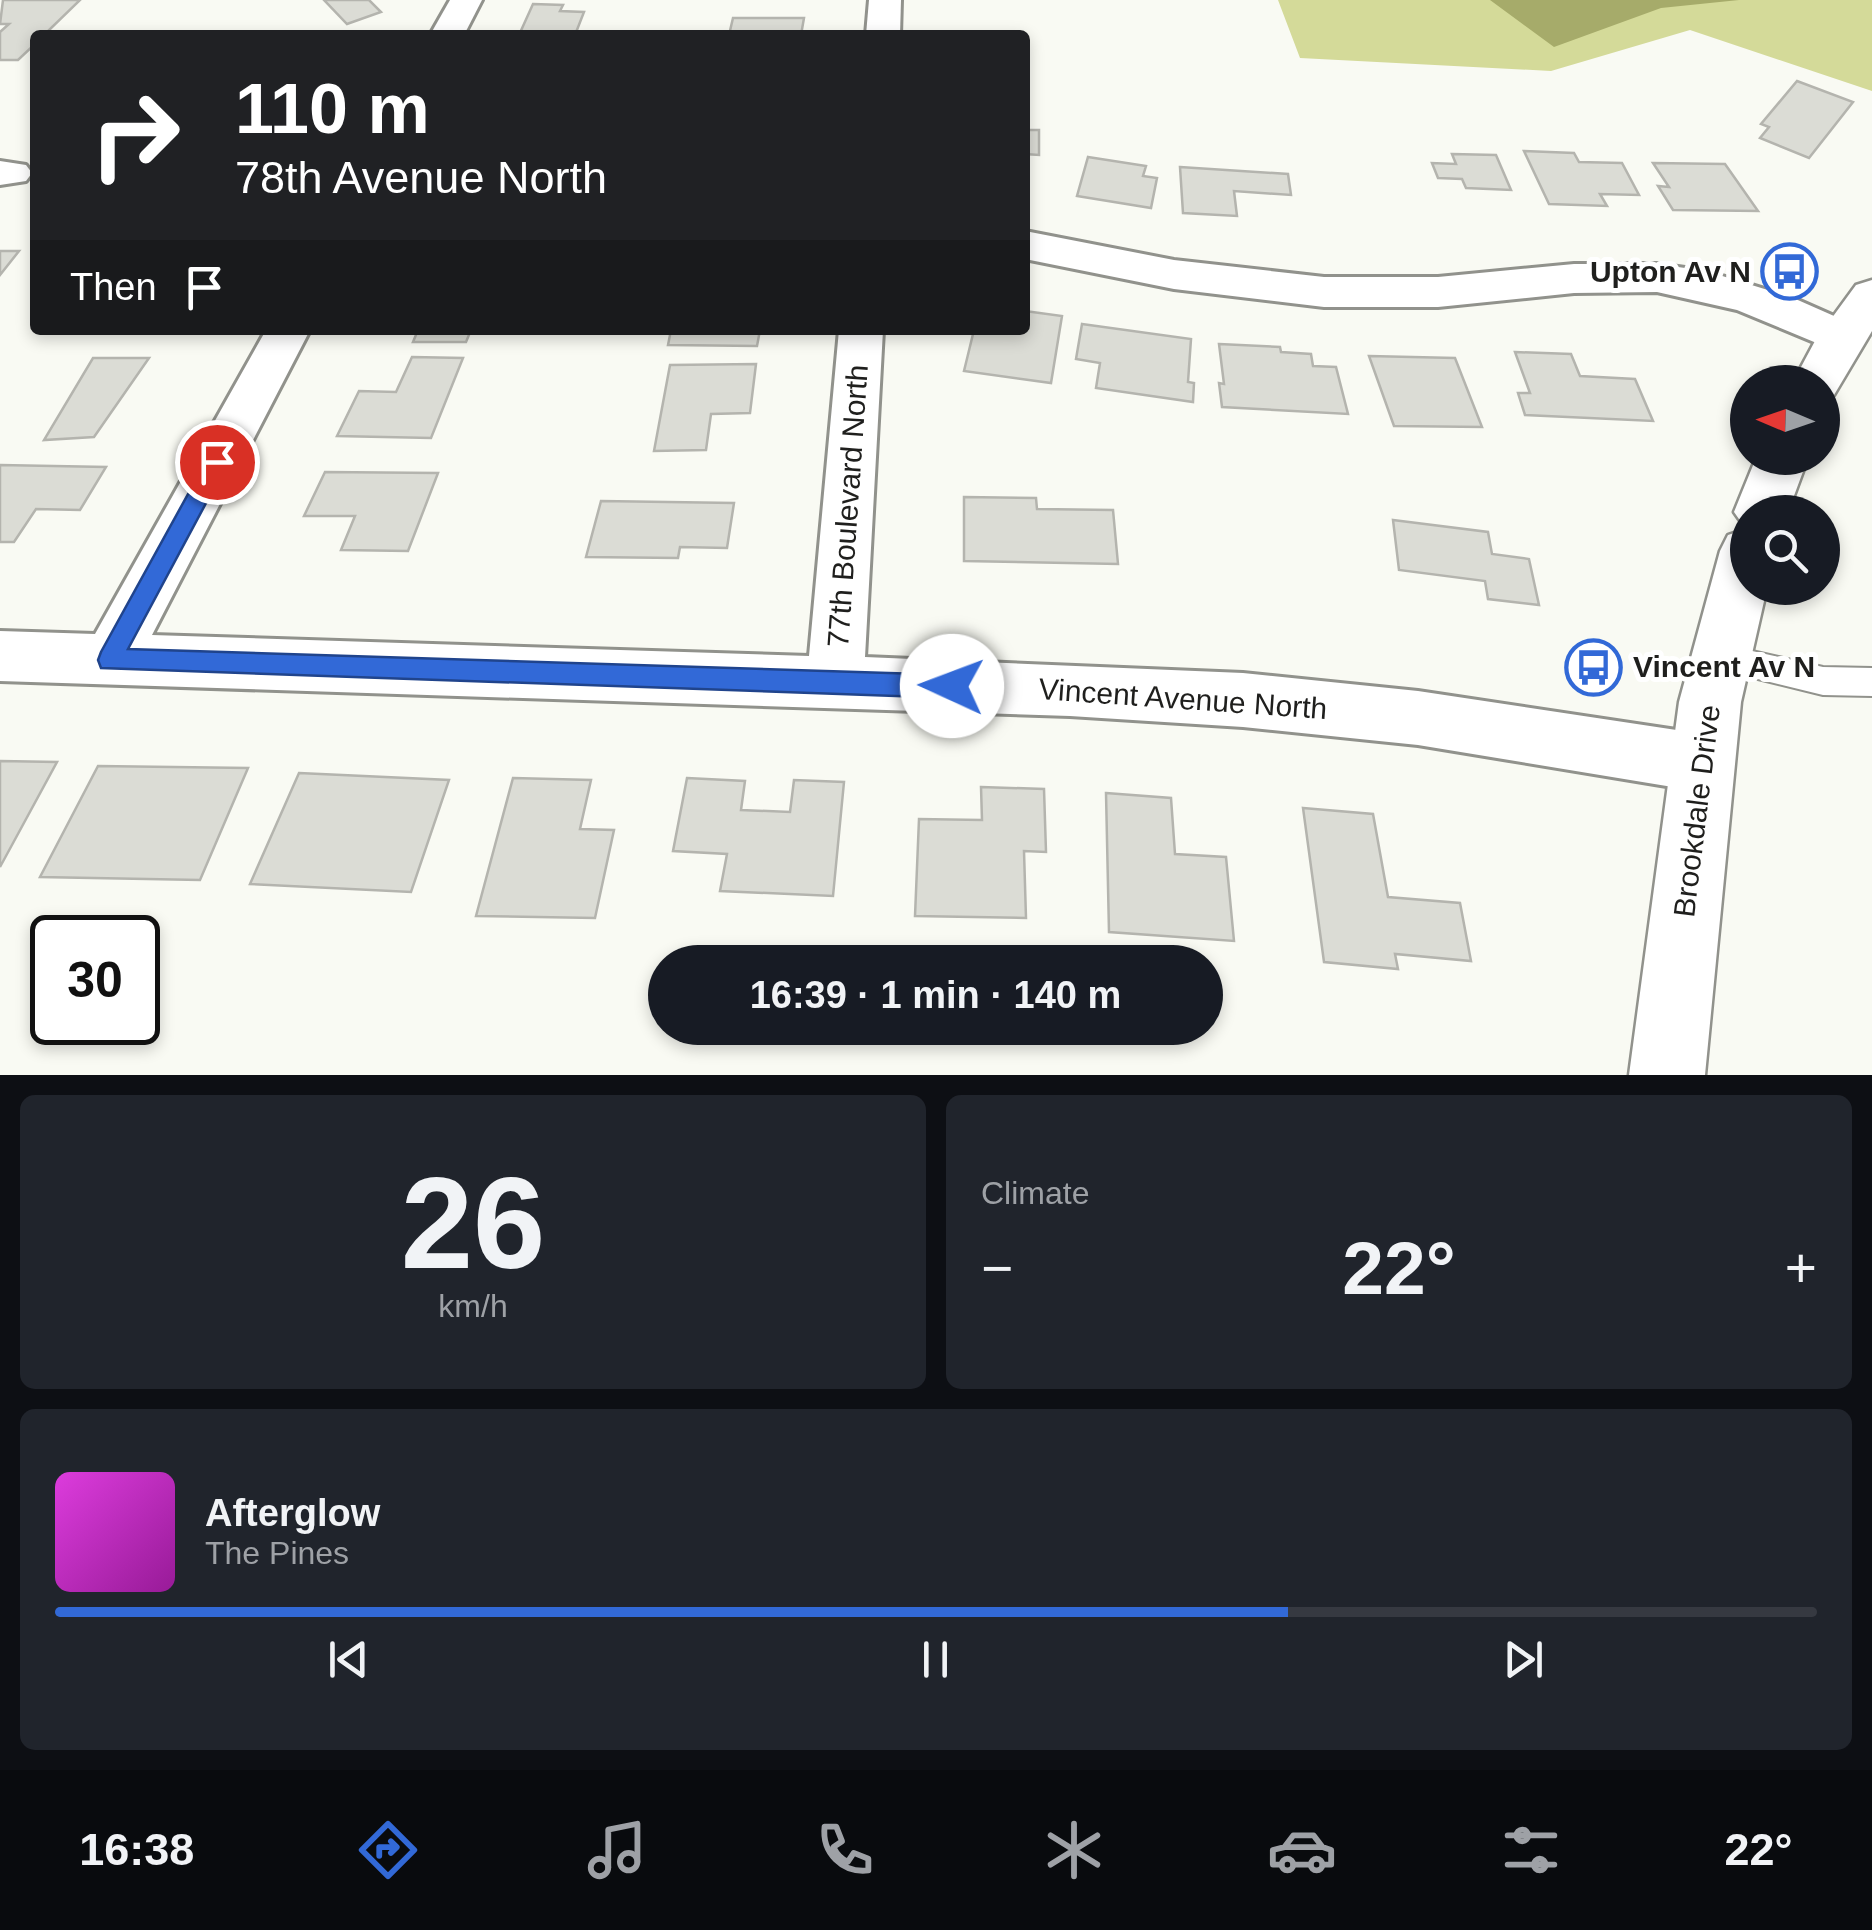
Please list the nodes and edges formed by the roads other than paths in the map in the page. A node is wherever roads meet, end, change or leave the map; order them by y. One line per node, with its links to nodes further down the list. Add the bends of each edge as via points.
1 (466, 0): 3 (street)
2 (885, 0): 4 (street)
3 (450, 30)
4 (883, 30)
5 (1030, 247): 6 (street, via 1209,282 1324,292 1657,278)
6 (1861, 320): 9 (street)
7 (285, 335): 13 (street)
8 (861, 335): 14 (street, 77th Boulevard North)
9 (1829, 365)
10 (1734, 605): 12 (street, Brookdale Drive)
11 (0, 656): 13 (street, Vincent Avenue North)
12 (1721, 657): 15 (lane, via 1823,681); 16 (street, Brookdale Drive)
13 (110, 660): 14 (street, Vincent Avenue North)
14 (835, 682): 16 (street, Vincent Avenue North, via 1243,700 1418,718)
15 (1872, 682)
16 (1702, 763): 17 (street, Brookdale Drive)
17 (1667, 1075)

